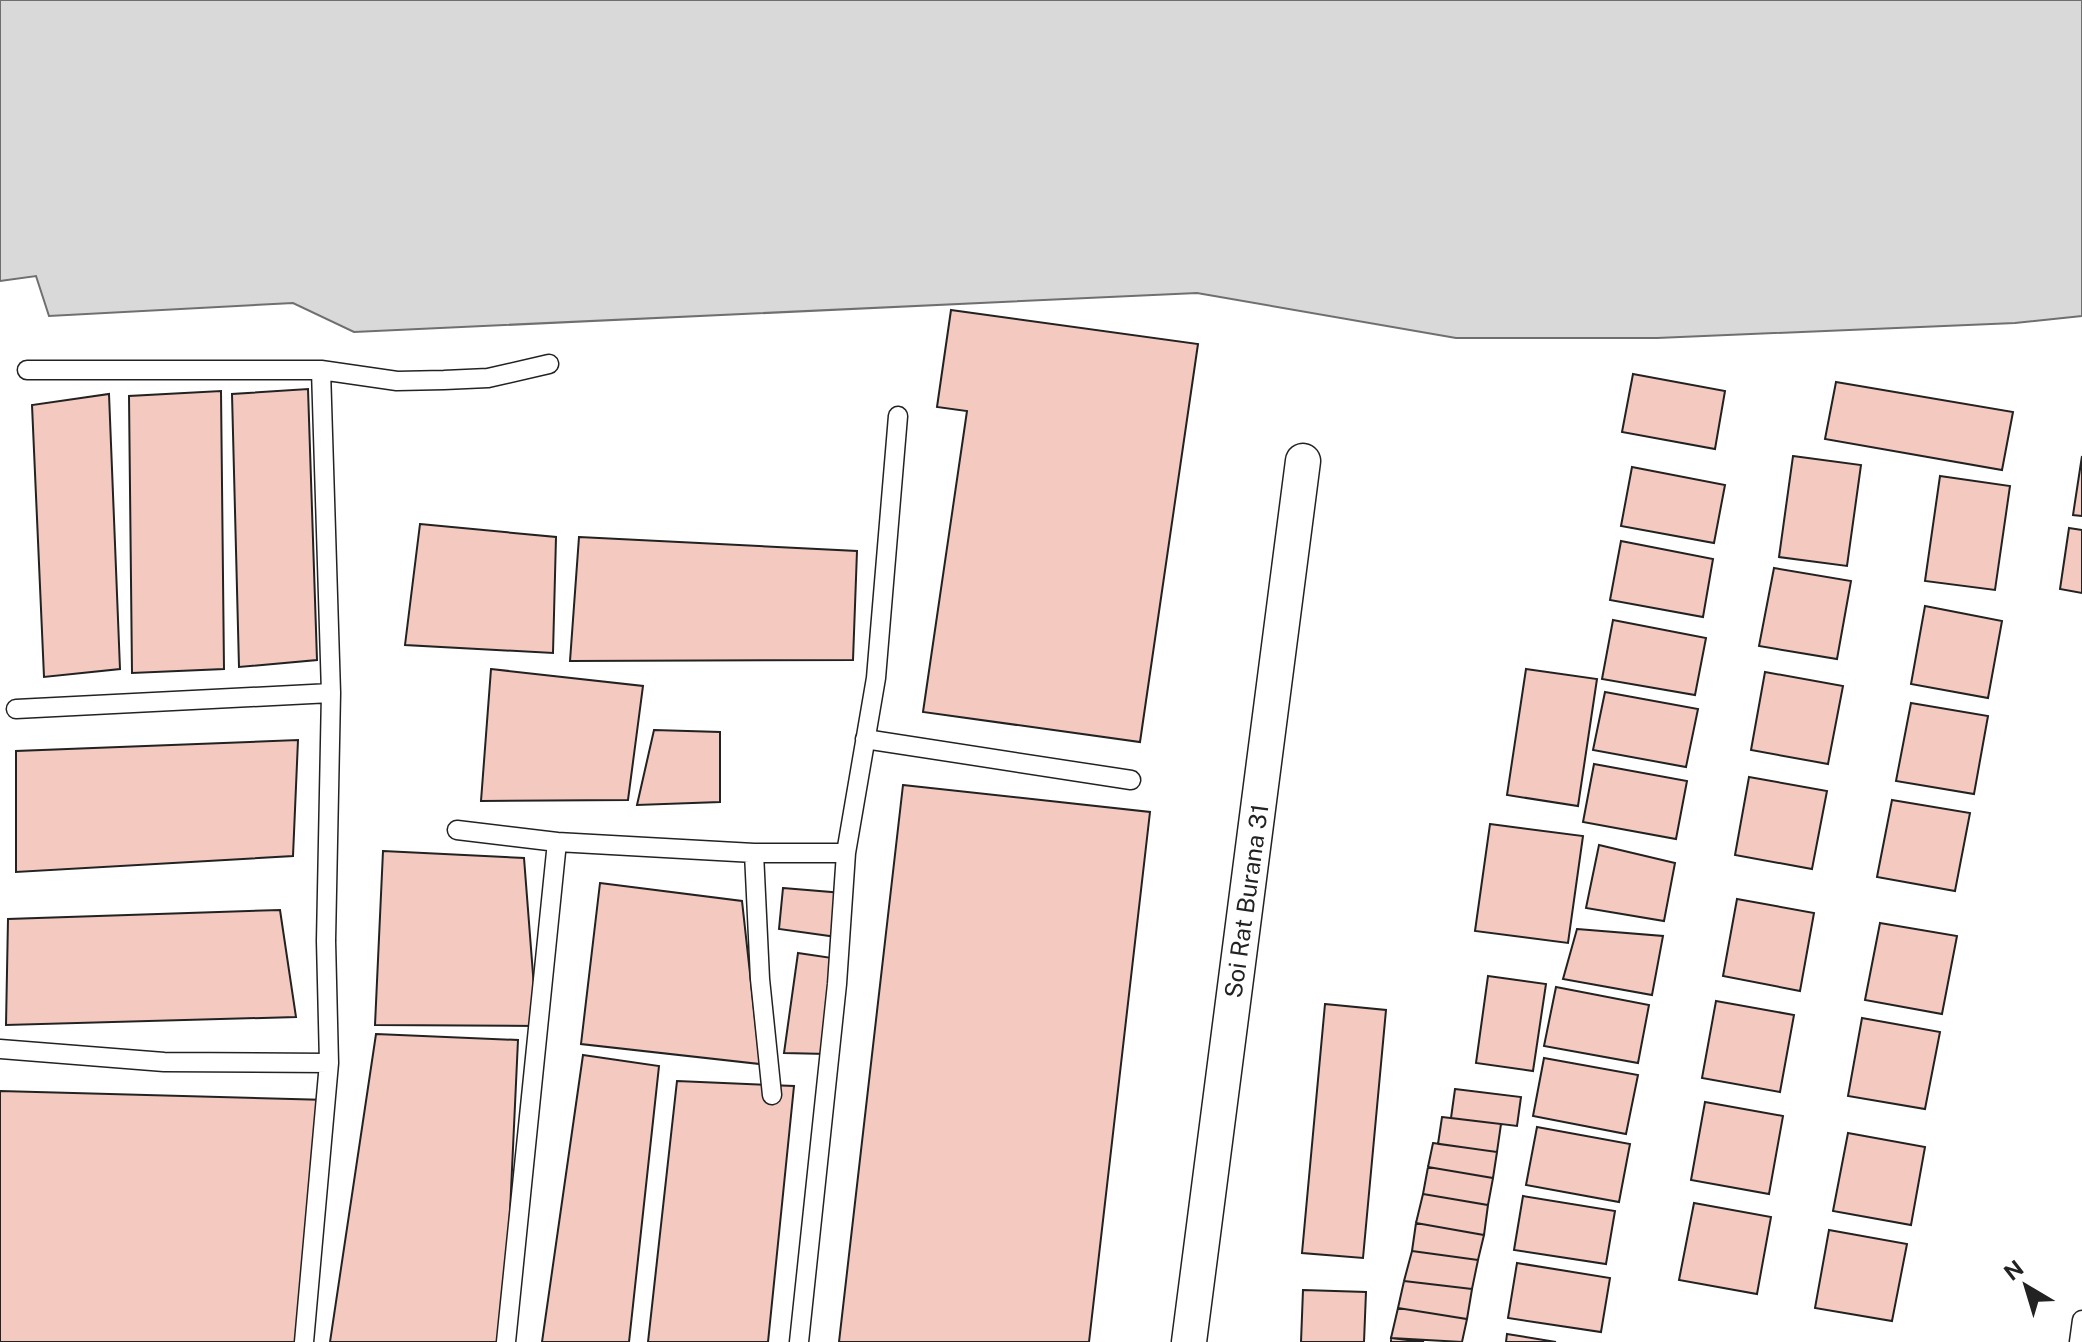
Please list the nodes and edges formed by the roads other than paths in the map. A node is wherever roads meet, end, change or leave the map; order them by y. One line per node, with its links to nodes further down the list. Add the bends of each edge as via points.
1 (549, 364): 3 (lane, via 488,378 444,380 397,381)
2 (27, 370): 3 (lane)
3 (321, 370): 6 (lane)
4 (898, 416): 8 (lane, via 876,678)
5 (1303, 461): 21 (street, Soi Rat Burana 31)
6 (331, 693): 7 (lane); 15 (lane)
7 (16, 709)
8 (865, 739): 9 (lane); 13 (lane)
9 (1131, 780)
10 (457, 830): 11 (lane)
11 (557, 842): 12 (lane); 19 (lane)
12 (754, 853): 13 (lane); 16 (lane)
13 (846, 853): 20 (lane)
14 (0, 1049): 15 (lane, via 164,1062)
15 (329, 1063): 18 (lane)
16 (772, 1095)
17 (2082, 1320): 22 (lane)
18 (304, 1342)
19 (506, 1342)
20 (799, 1342)
21 (1189, 1342)
22 (2079, 1342)

